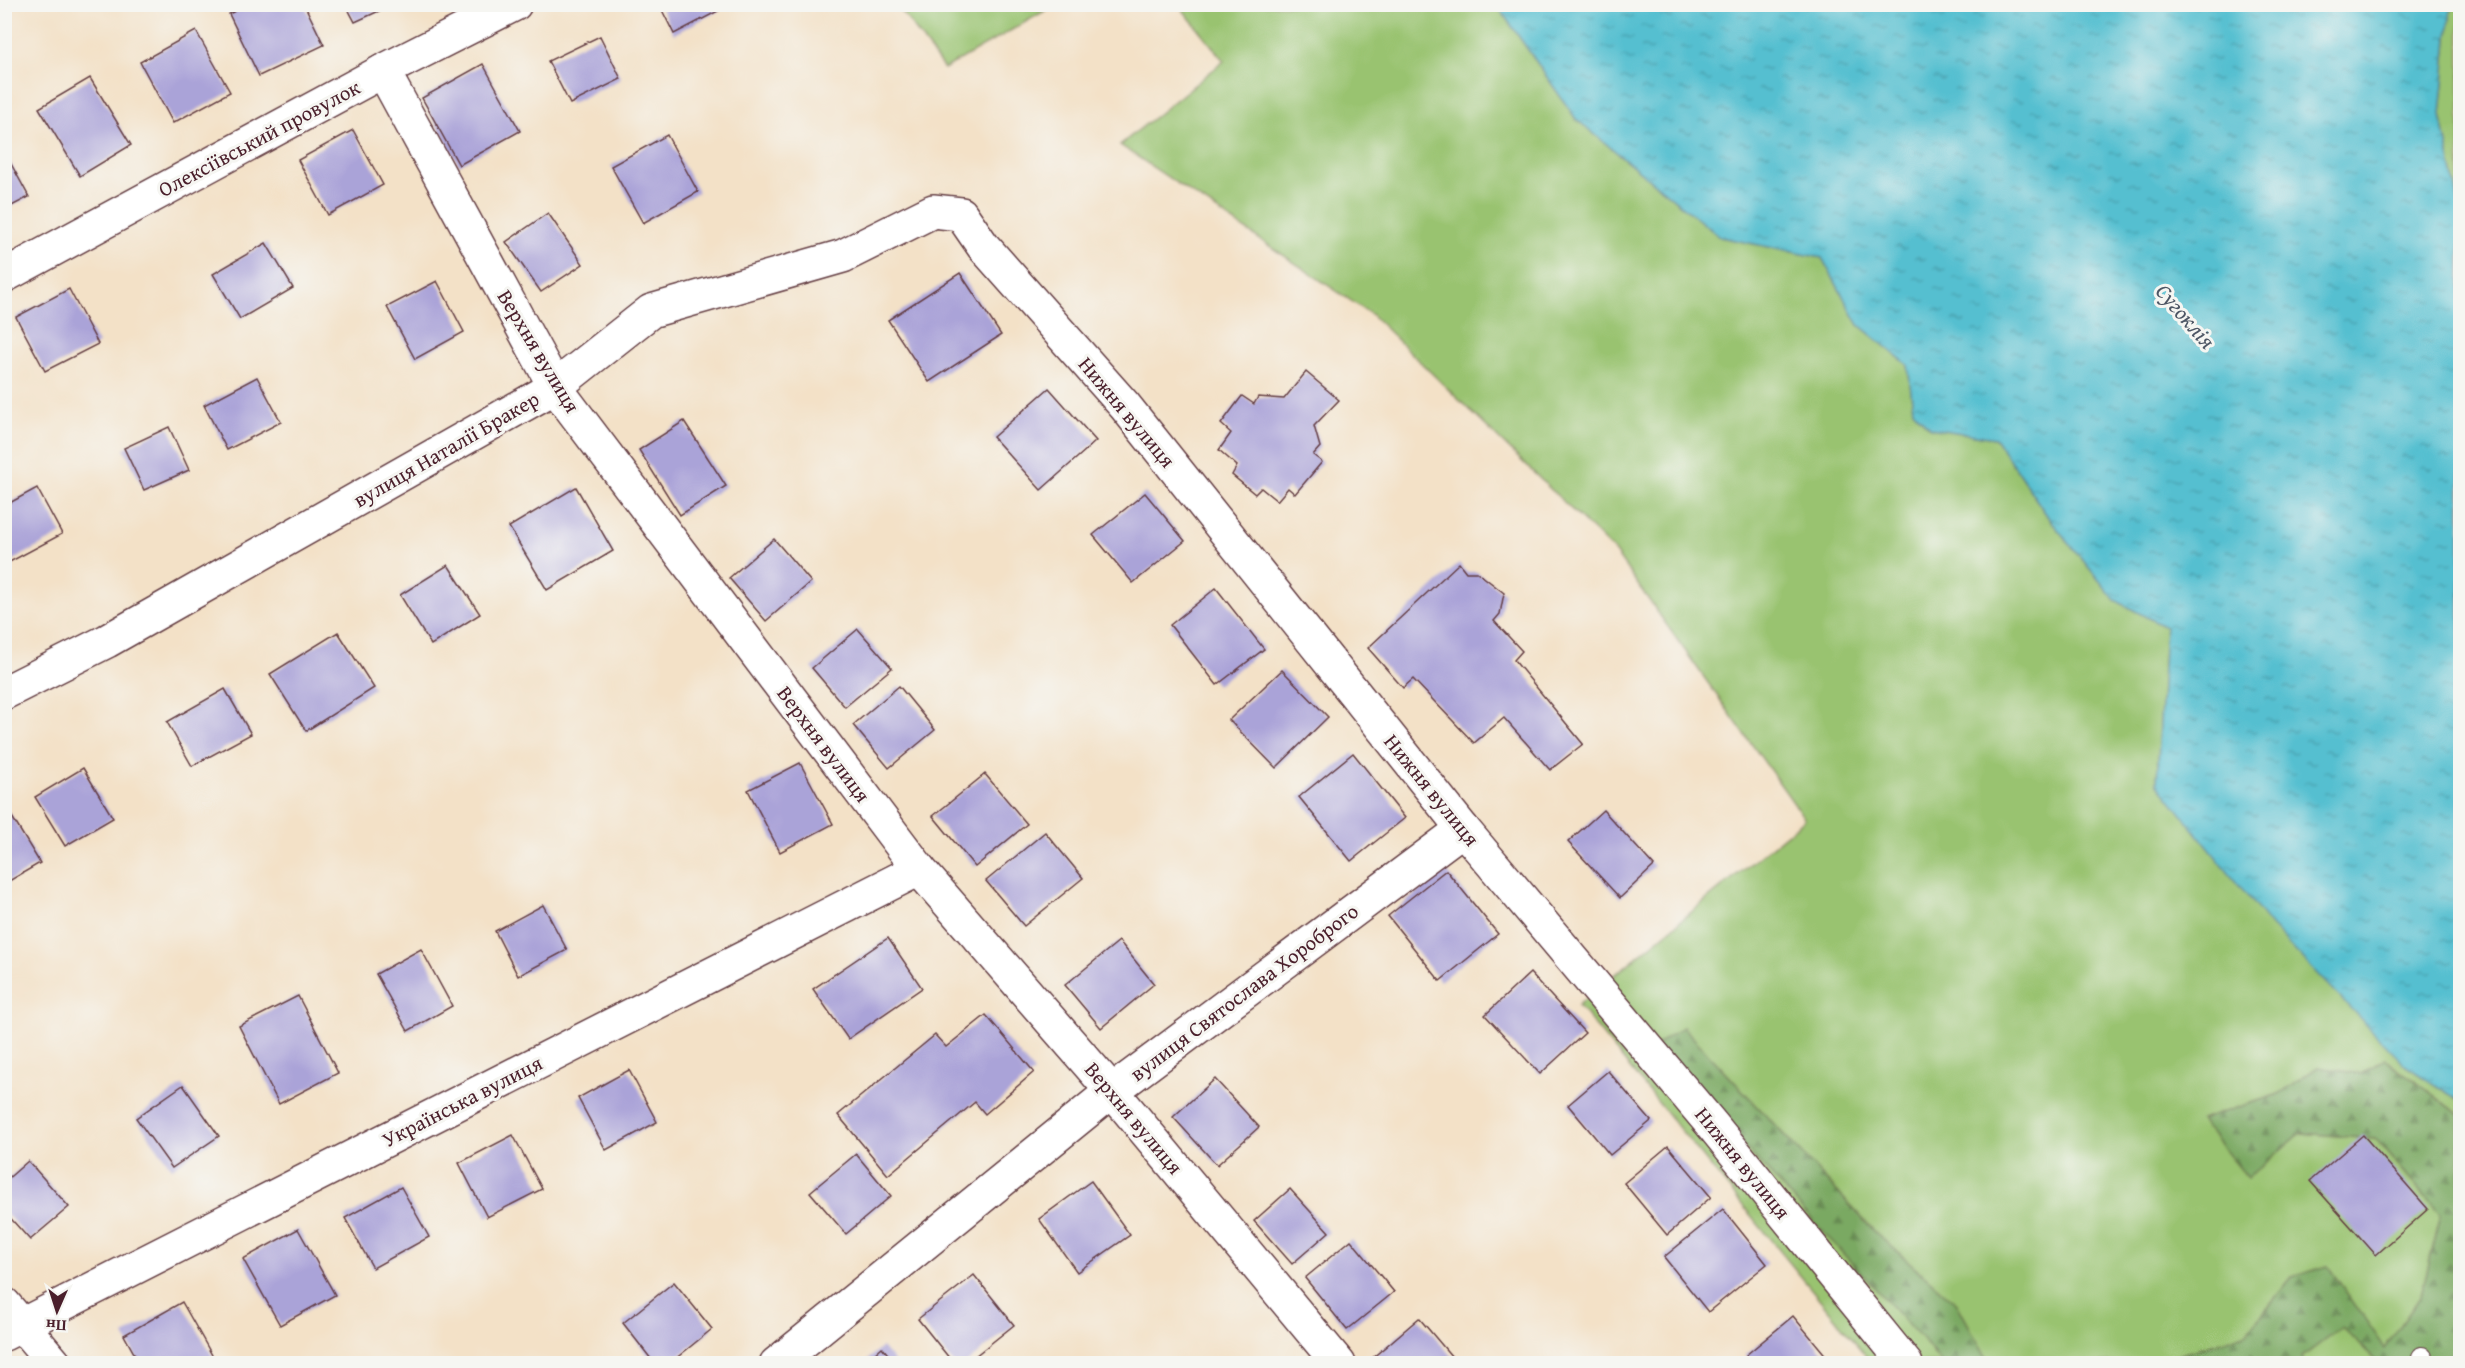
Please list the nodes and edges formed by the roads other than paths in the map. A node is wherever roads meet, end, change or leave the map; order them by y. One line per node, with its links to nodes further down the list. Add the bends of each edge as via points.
1 (515, 4): 2 (street, Олексіївський провулок)
2 (383, 71): 4 (street, Олексіївський провулок); 5 (street, Верхня вулиця)
3 (960, 214): 5 (street, вулиця Наталії Бракер, via 933,211 843,256 651,310); 7 (street, Нижня вулиця, via 983,246 1125,406)
4 (4, 276)
5 (555, 387): 6 (street, вулиця Наталії Бракер, via 107,641); 8 (street, Верхня вулиця)
6 (4, 693)
7 (1463, 829): 9 (street, вулиця Святослава Хороброго); 14 (street, Нижня вулиця, via 1713,1126)
8 (919, 868): 9 (street, Верхня вулиця); 10 (street, Українська вулиця)
9 (1112, 1091): 12 (street, вулиця Святослава Хороброго); 13 (street, Верхня вулиця)
10 (11, 1320): 11 (street)
11 (54, 1364)
12 (776, 1364)
13 (1339, 1364)
14 (1906, 1364)

